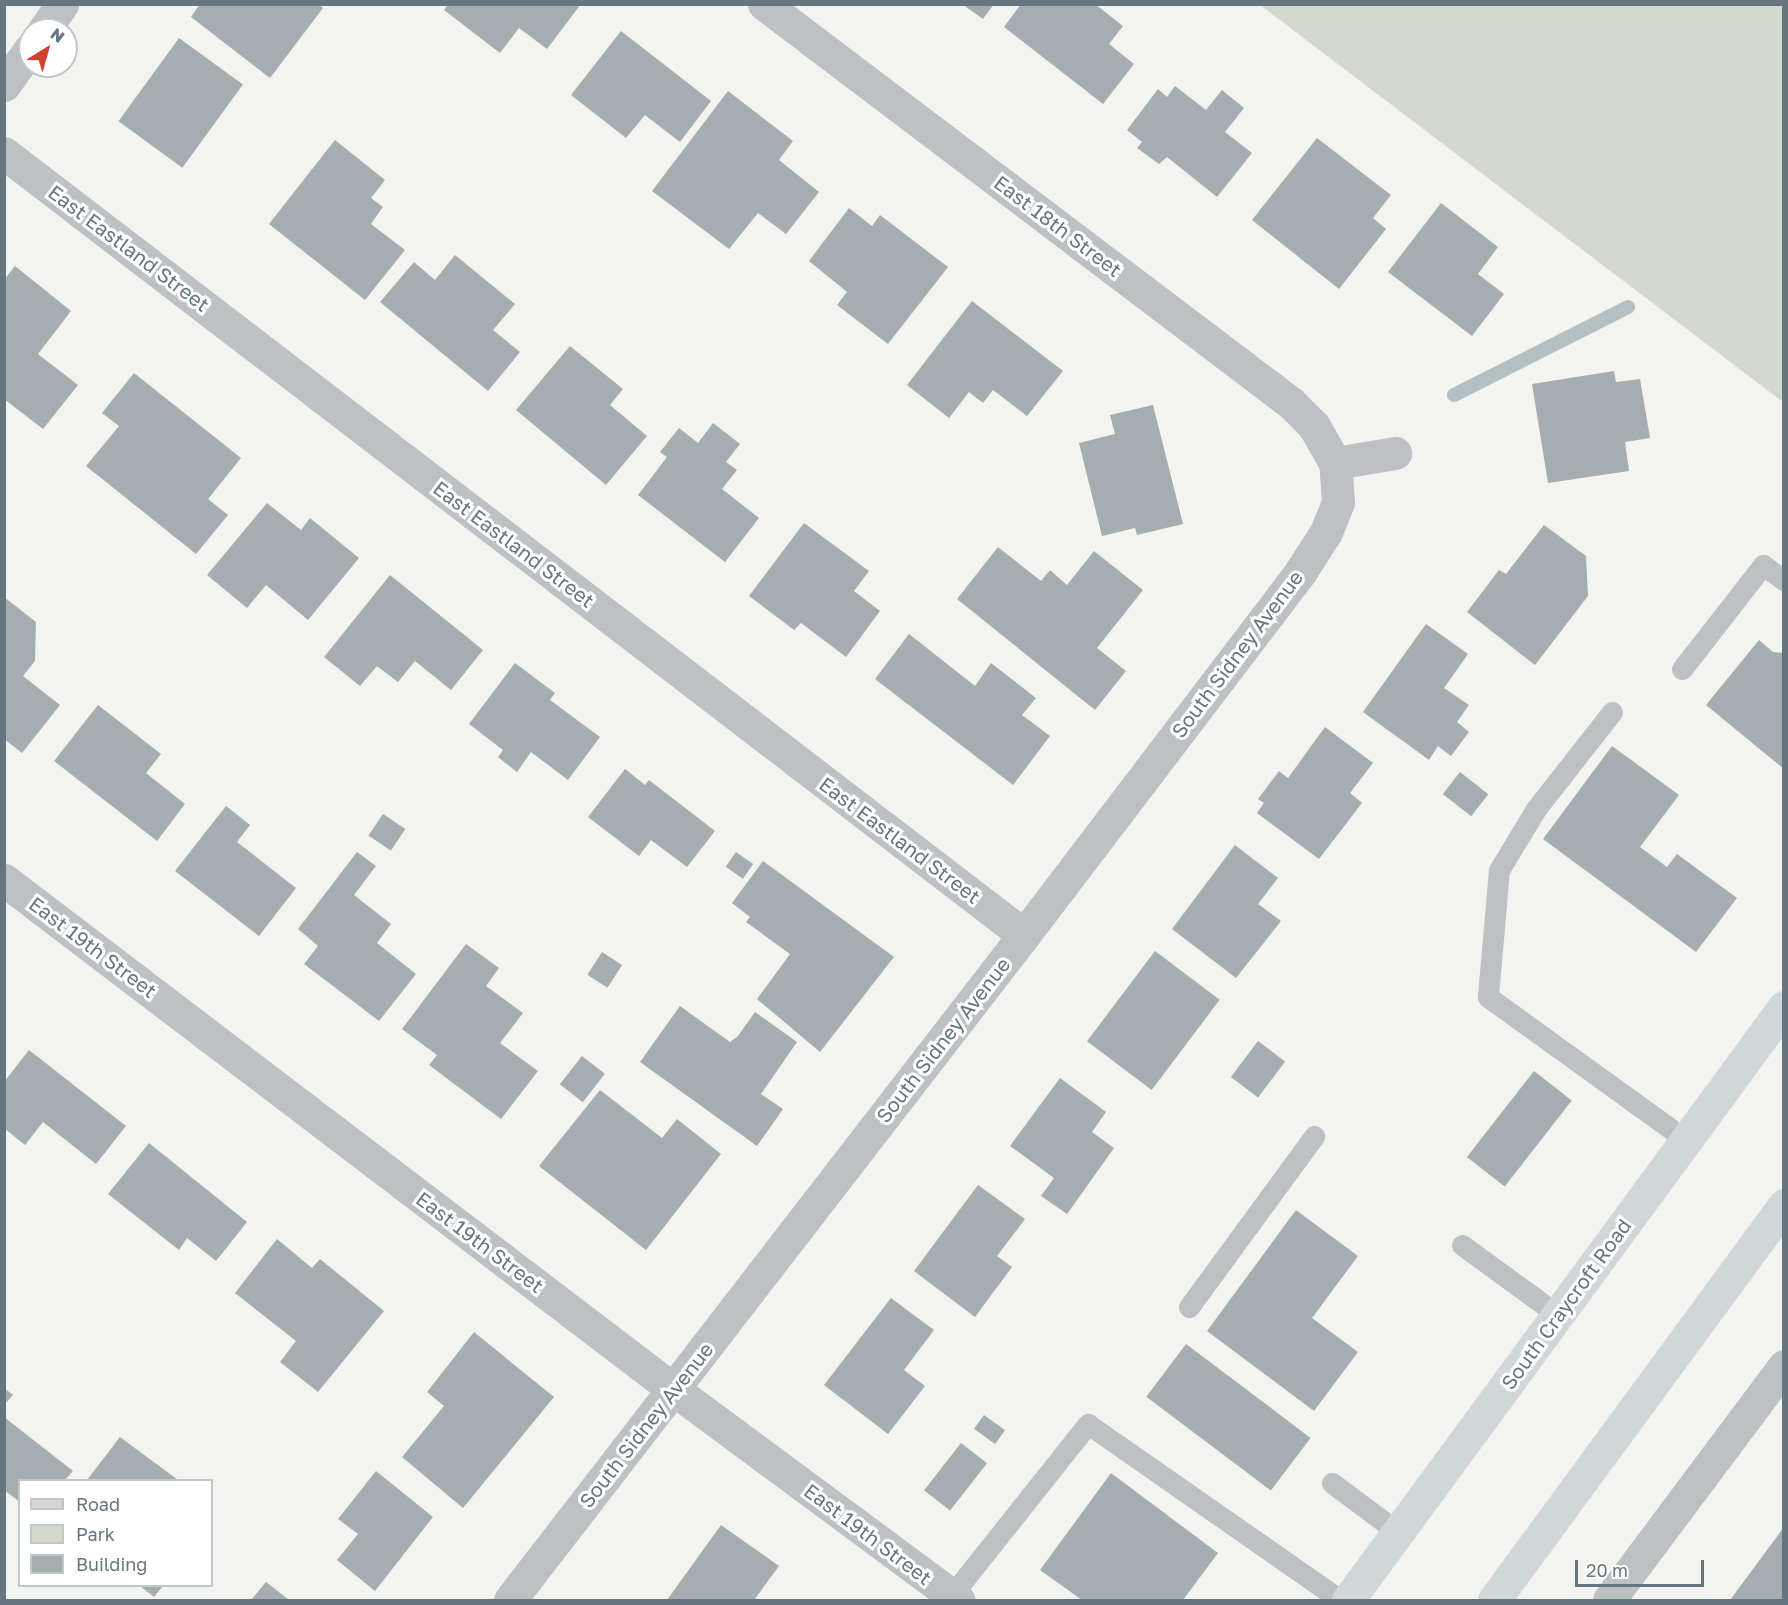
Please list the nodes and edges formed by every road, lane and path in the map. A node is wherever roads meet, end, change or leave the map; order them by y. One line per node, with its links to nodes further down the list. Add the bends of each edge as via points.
1 (62, 4): 3 (street)
2 (764, 4): 8 (street, East 18th Street, via 1290,403 1314,426)
3 (52, 18)
4 (18, 66): 5 (street)
5 (4, 85)
6 (4, 153): 13 (street, East Eastland Street)
7 (1395, 453): 8 (street)
8 (1335, 463): 13 (street, South Sidney Avenue, via 1338,501 1326,532 1301,571)
9 (1784, 580): 10 (lane, via 1763,565)
10 (1682, 669)
11 (1612, 712): 16 (lane, via 1536,809 1499,870 1488,997)
12 (4, 880): 22 (street, East 19th Street)
13 (1024, 935): 22 (street, South Sidney Avenue)
14 (1784, 1007): 16 (main road, South Craycroft Road)
15 (1314, 1136): 19 (lane)
16 (1686, 1140): 20 (main road, South Craycroft Road)
17 (1784, 1205): 29 (main road)
18 (1461, 1245): 20 (lane)
19 (1189, 1307)
20 (1558, 1315): 24 (main road, South Craycroft Road)
21 (1784, 1366): 30 (street)
22 (673, 1389): 25 (street, East 19th Street); 26 (street, South Sidney Avenue)
23 (1332, 1483): 24 (lane)
24 (1399, 1533): 28 (main road, South Craycroft Road)
25 (954, 1598): 27 (lane, via 1088,1424)
26 (510, 1600)
27 (1340, 1600)
28 (1348, 1600)
29 (1494, 1600)
30 (1609, 1600)

